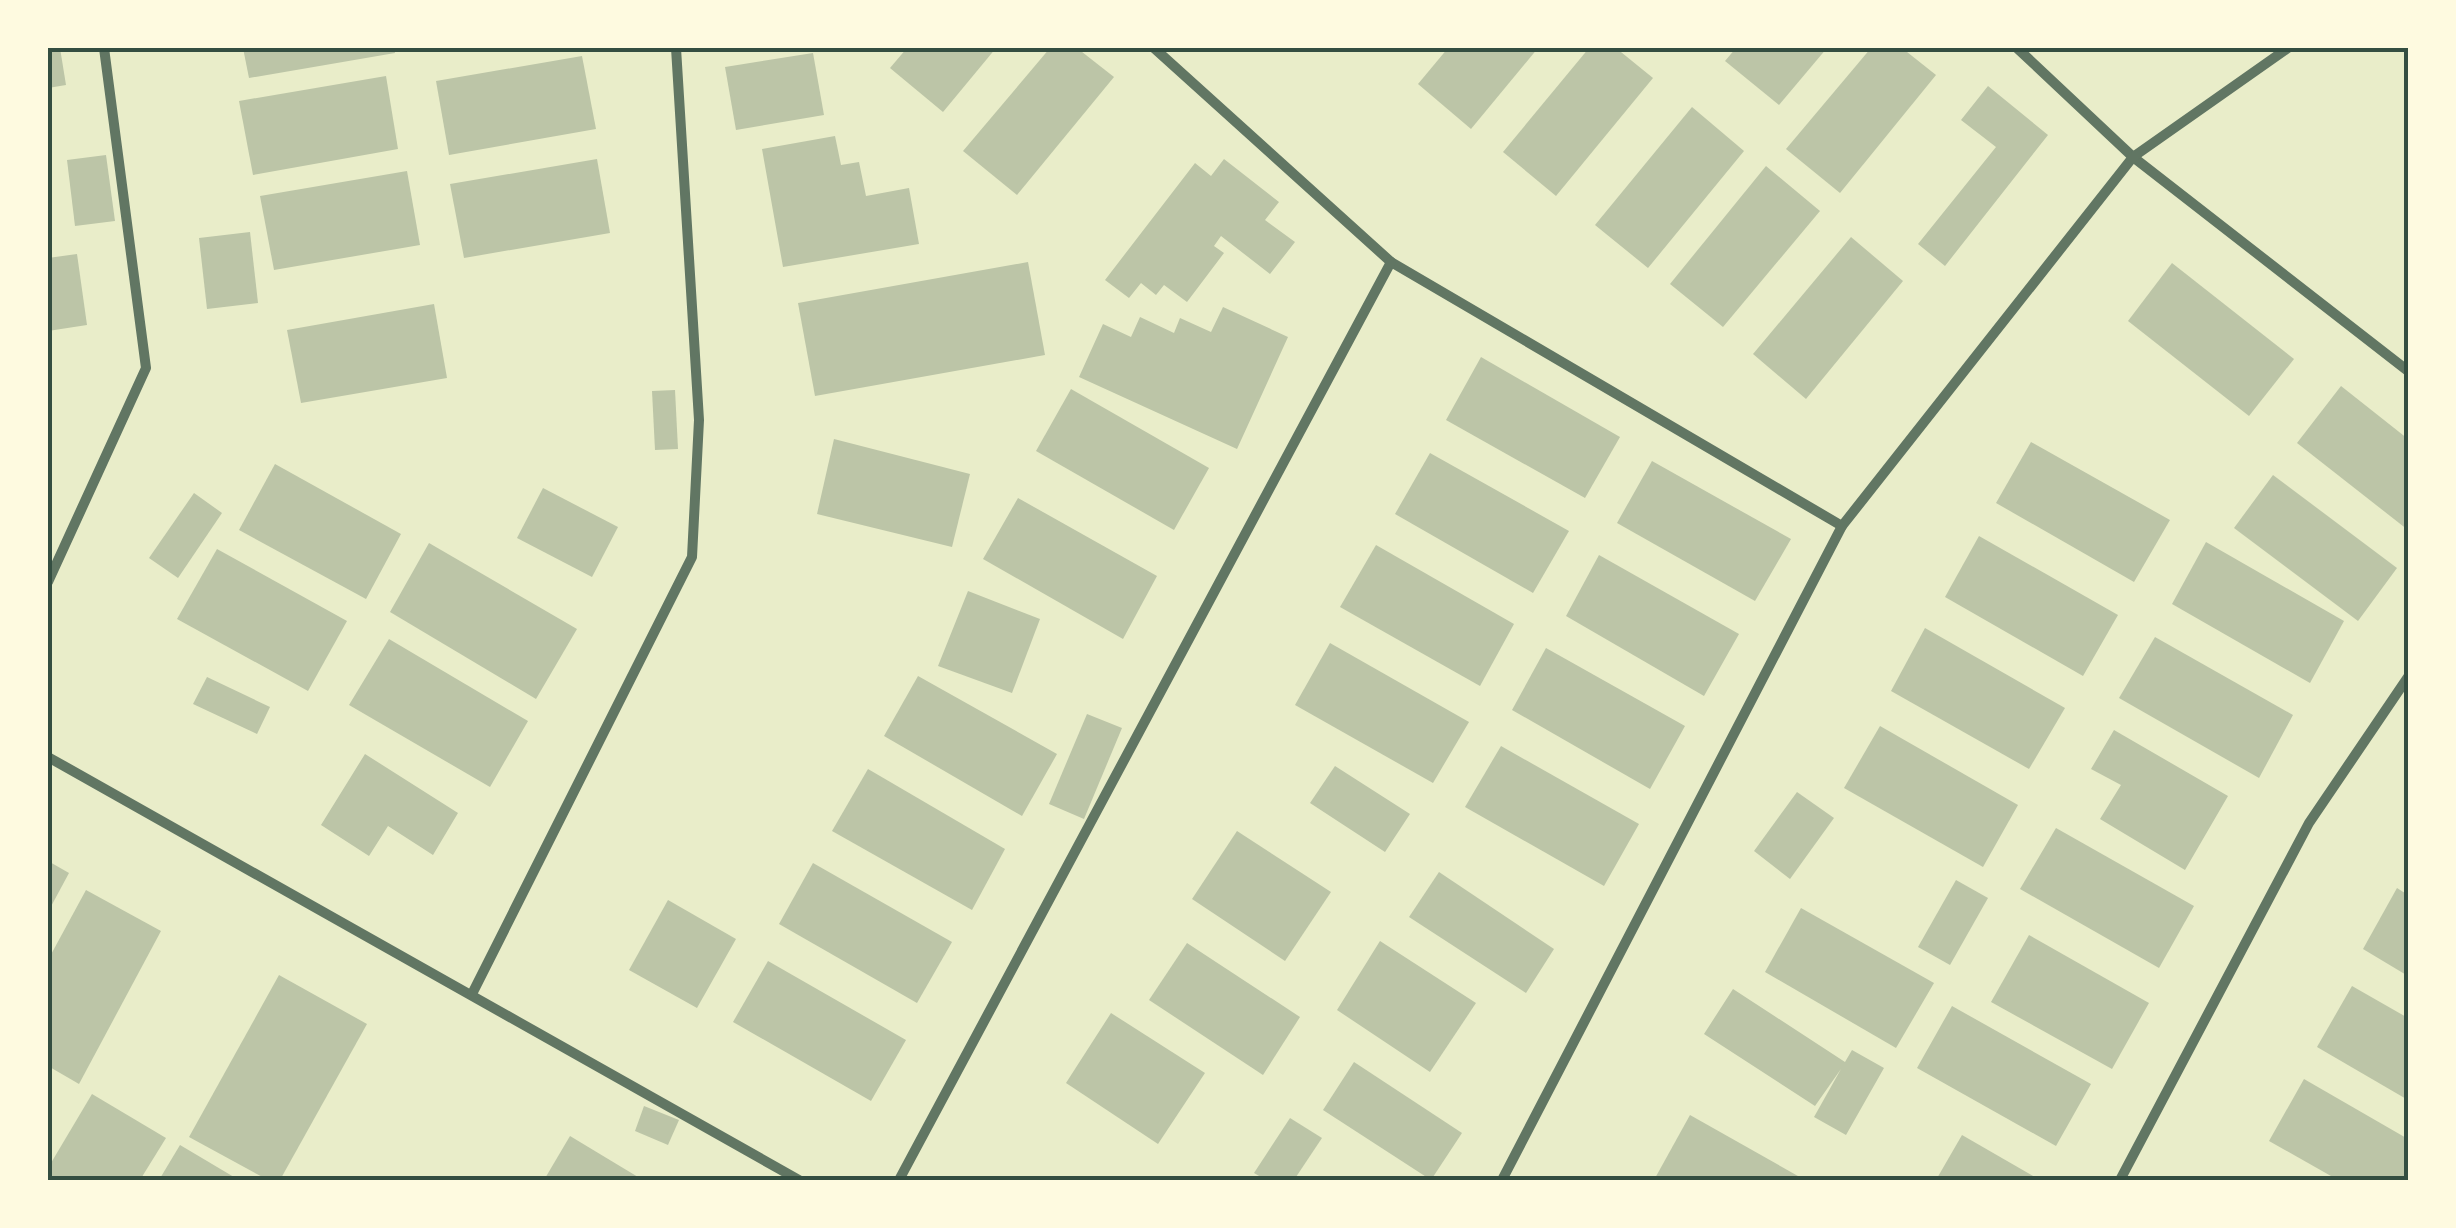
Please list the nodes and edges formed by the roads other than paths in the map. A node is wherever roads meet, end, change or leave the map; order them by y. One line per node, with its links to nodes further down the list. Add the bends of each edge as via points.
1 (104, 48): 10 (street, via 146,368)
2 (676, 48): 13 (street, via 699,420 692,557)
3 (1154, 48): 7 (street)
4 (2017, 48): 6 (street)
5 (2288, 48): 6 (street)
6 (2133, 156): 8 (street); 9 (street)
7 (1391, 262): 9 (street); 15 (street)
8 (2408, 372)
9 (1842, 526): 16 (street)
10 (48, 582)
11 (2408, 677): 17 (street, via 2309,822)
12 (48, 757): 13 (street)
13 (472, 994): 14 (street)
14 (798, 1180)
15 (899, 1180)
16 (1502, 1180)
17 (2120, 1180)

